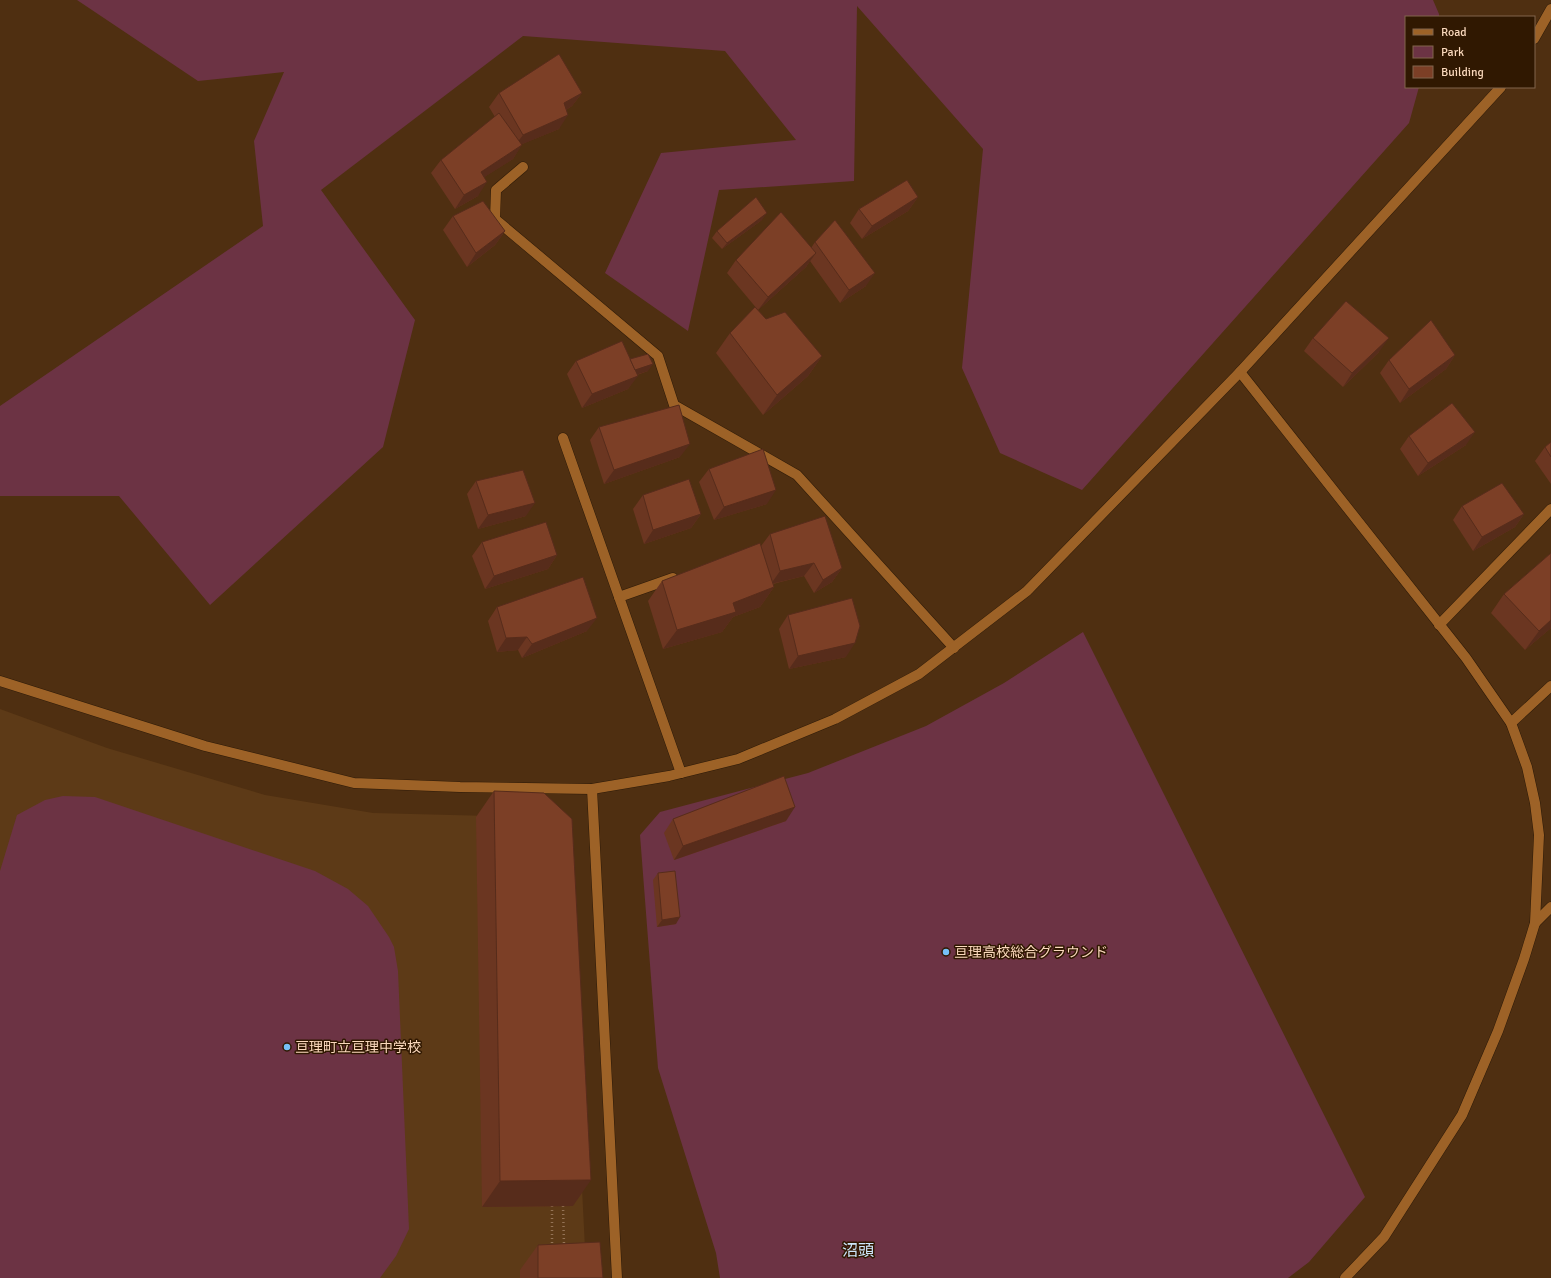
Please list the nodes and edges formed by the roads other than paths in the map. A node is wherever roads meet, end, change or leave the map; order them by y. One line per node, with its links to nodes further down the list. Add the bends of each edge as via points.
1 (1551, 9): 2 (street)
2 (1535, 37)
3 (1500, 88): 5 (street)
4 (523, 167): 11 (street, via 496,190 495,219 658,356 674,405 797,475)
5 (1240, 372): 10 (street); 11 (street, via 1027,591)
6 (563, 438): 9 (street)
7 (1551, 509): 10 (street)
8 (679, 576): 9 (street)
9 (619, 597): 15 (street)
10 (1439, 624): 14 (street)
11 (954, 648): 15 (street, via 918,674 835,719 738,759)
12 (0, 681): 16 (street, via 205,746 354,783)
13 (1551, 686): 14 (street)
14 (1511, 723): 18 (street, via 1527,767 1540,835)
15 (681, 773): 16 (street)
16 (592, 789): 19 (street)
17 (1551, 907): 18 (street)
18 (1535, 923): 20 (street, via 1498,1031 1462,1115 1384,1237)
19 (617, 1278)
20 (1345, 1278)

